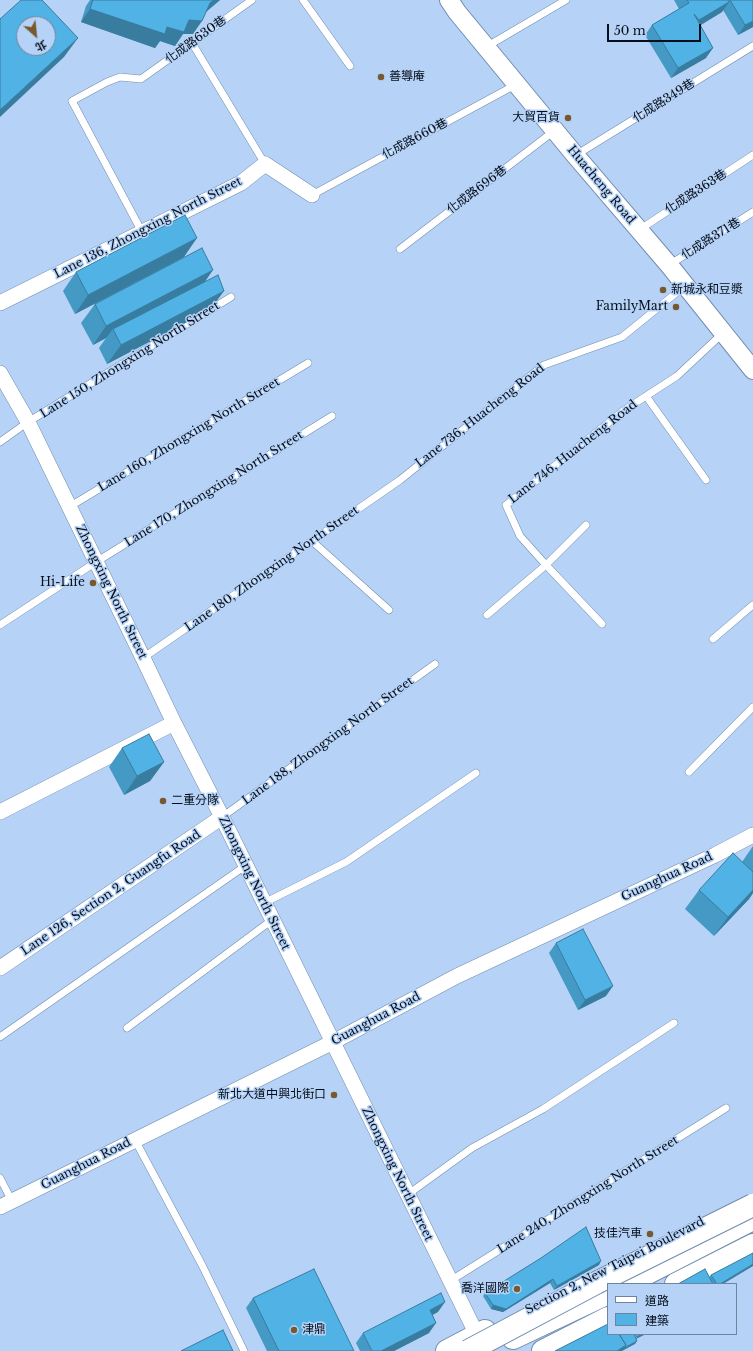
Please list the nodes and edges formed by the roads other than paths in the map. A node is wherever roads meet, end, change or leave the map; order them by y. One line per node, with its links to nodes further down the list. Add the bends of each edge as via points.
1 (252, 0): 5 (lane, 化成路630巷)
2 (303, 0): 8 (lane)
3 (449, 0): 7 (street, Huacheng Road)
4 (566, 0): 7 (lane)
5 (192, 43): 13 (lane); 17 (lane, 化成路630巷, via 141,79 120,77 72,101)
6 (753, 46): 12 (lane, 化成路349巷)
7 (486, 47): 9 (street, Huacheng Road)
8 (350, 66)
9 (517, 84): 10 (street, Huacheng Road); 14 (lane, 化成路660巷)
10 (555, 131): 12 (street, Huacheng Road); 18 (lane, 化成路696巷)
11 (753, 155): 16 (lane, 化成路363巷)
12 (575, 156): 16 (street, Huacheng Road)
13 (265, 164): 14 (street); 17 (street, Lane 136, Zhongxing North Street, via 241,183)
14 (312, 194)
15 (753, 212): 19 (lane, 化成路371巷)
16 (639, 230): 19 (street, Huacheng Road)
17 (142, 232): 22 (street, Lane 136, Zhongxing North Street)
18 (400, 249)
19 (669, 265): 20 (street, Huacheng Road)
20 (686, 286): 23 (street, Huacheng Road); 31 (lane, Lane 736, Huacheng Road, via 622,338 544,365)
21 (231, 297): 29 (lane, Lane 150, Zhongxing North Street)
22 (0, 303)
23 (723, 332): 25 (street, Huacheng Road); 27 (lane, Lane 746, Huacheng Road, via 677,376)
24 (308, 363): 33 (lane, Lane 160, Zhongxing North Street)
25 (753, 370)
26 (0, 373): 29 (street, Zhongxing North Street)
27 (646, 396): 32 (lane); 37 (lane, Lane 746, Huacheng Road, via 623,411 506,505 520,536)
28 (332, 416): 36 (lane, Lane 170, Zhongxing North Street)
29 (28, 422): 30 (lane, Lane 150, Zhongxing North Street); 33 (street, Zhongxing North Street)
30 (0, 442)
31 (400, 480): 35 (lane, Lane 180, Zhongxing North Street)
32 (706, 480)
33 (69, 507): 36 (street, Zhongxing North Street)
34 (586, 525): 37 (lane)
35 (312, 541): 39 (lane); 44 (lane, Lane 180, Zhongxing North Street)
36 (96, 562): 42 (lane, Lane 170, Zhongxing North Street); 44 (street, Zhongxing North Street)
37 (546, 565): 40 (lane); 41 (lane, Lane 746, Huacheng Road)
38 (753, 606): 43 (lane)
39 (389, 610)
40 (487, 615)
41 (602, 624)
42 (0, 625)
43 (713, 639)
44 (144, 658): 47 (street, Zhongxing North Street)
45 (435, 664): 51 (lane, Lane 188, Zhongxing North Street)
46 (753, 707): 48 (lane)
47 (174, 723): 50 (street); 51 (street, Zhongxing North Street)
48 (690, 772)
49 (476, 773): 54 (lane, via 346,862)
50 (0, 812)
51 (222, 817): 53 (street, Zhongxing North Street); 56 (street, Lane 126, Section 2, Guangfu Road)
52 (753, 835): 60 (street, Guanghua Road, via 718,857 457,976)
53 (246, 866): 54 (street, Zhongxing North Street); 59 (lane)
54 (264, 903): 55 (street, Zhongxing North Street)
55 (272, 920): 58 (lane); 60 (street, Zhongxing North Street)
56 (0, 968)
57 (674, 1023): 64 (lane, via 543,1109 472,1148)
58 (127, 1028)
59 (0, 1037)
60 (333, 1042): 62 (street, Guanghua Road); 64 (street, Zhongxing North Street)
61 (726, 1108): 71 (lane, Lane 240, Zhongxing North Street)
62 (134, 1140): 66 (street, Guanghua Road); 79 (lane, via 202,1265)
63 (0, 1178): 66 (lane)
64 (407, 1194): 71 (street, Zhongxing North Street)
65 (753, 1197): 78 (main road, Section 2, New Taipei Boulevard)
66 (6, 1204)
67 (753, 1205): 78 (main road, bridge, via 596,1283)
68 (753, 1219): 72 (main road)
69 (753, 1234): 73 (main road)
70 (753, 1245): 74 (main road)
71 (450, 1281): 78 (street, Zhongxing North Street)
72 (628, 1283)
73 (656, 1283)
74 (678, 1283)
75 (607, 1293): 78 (main road)
76 (607, 1308): 81 (main road)
77 (607, 1319): 82 (main road)
78 (479, 1347): 80 (main road)
79 (244, 1351)
80 (448, 1351)
81 (520, 1351)
82 (544, 1351)

